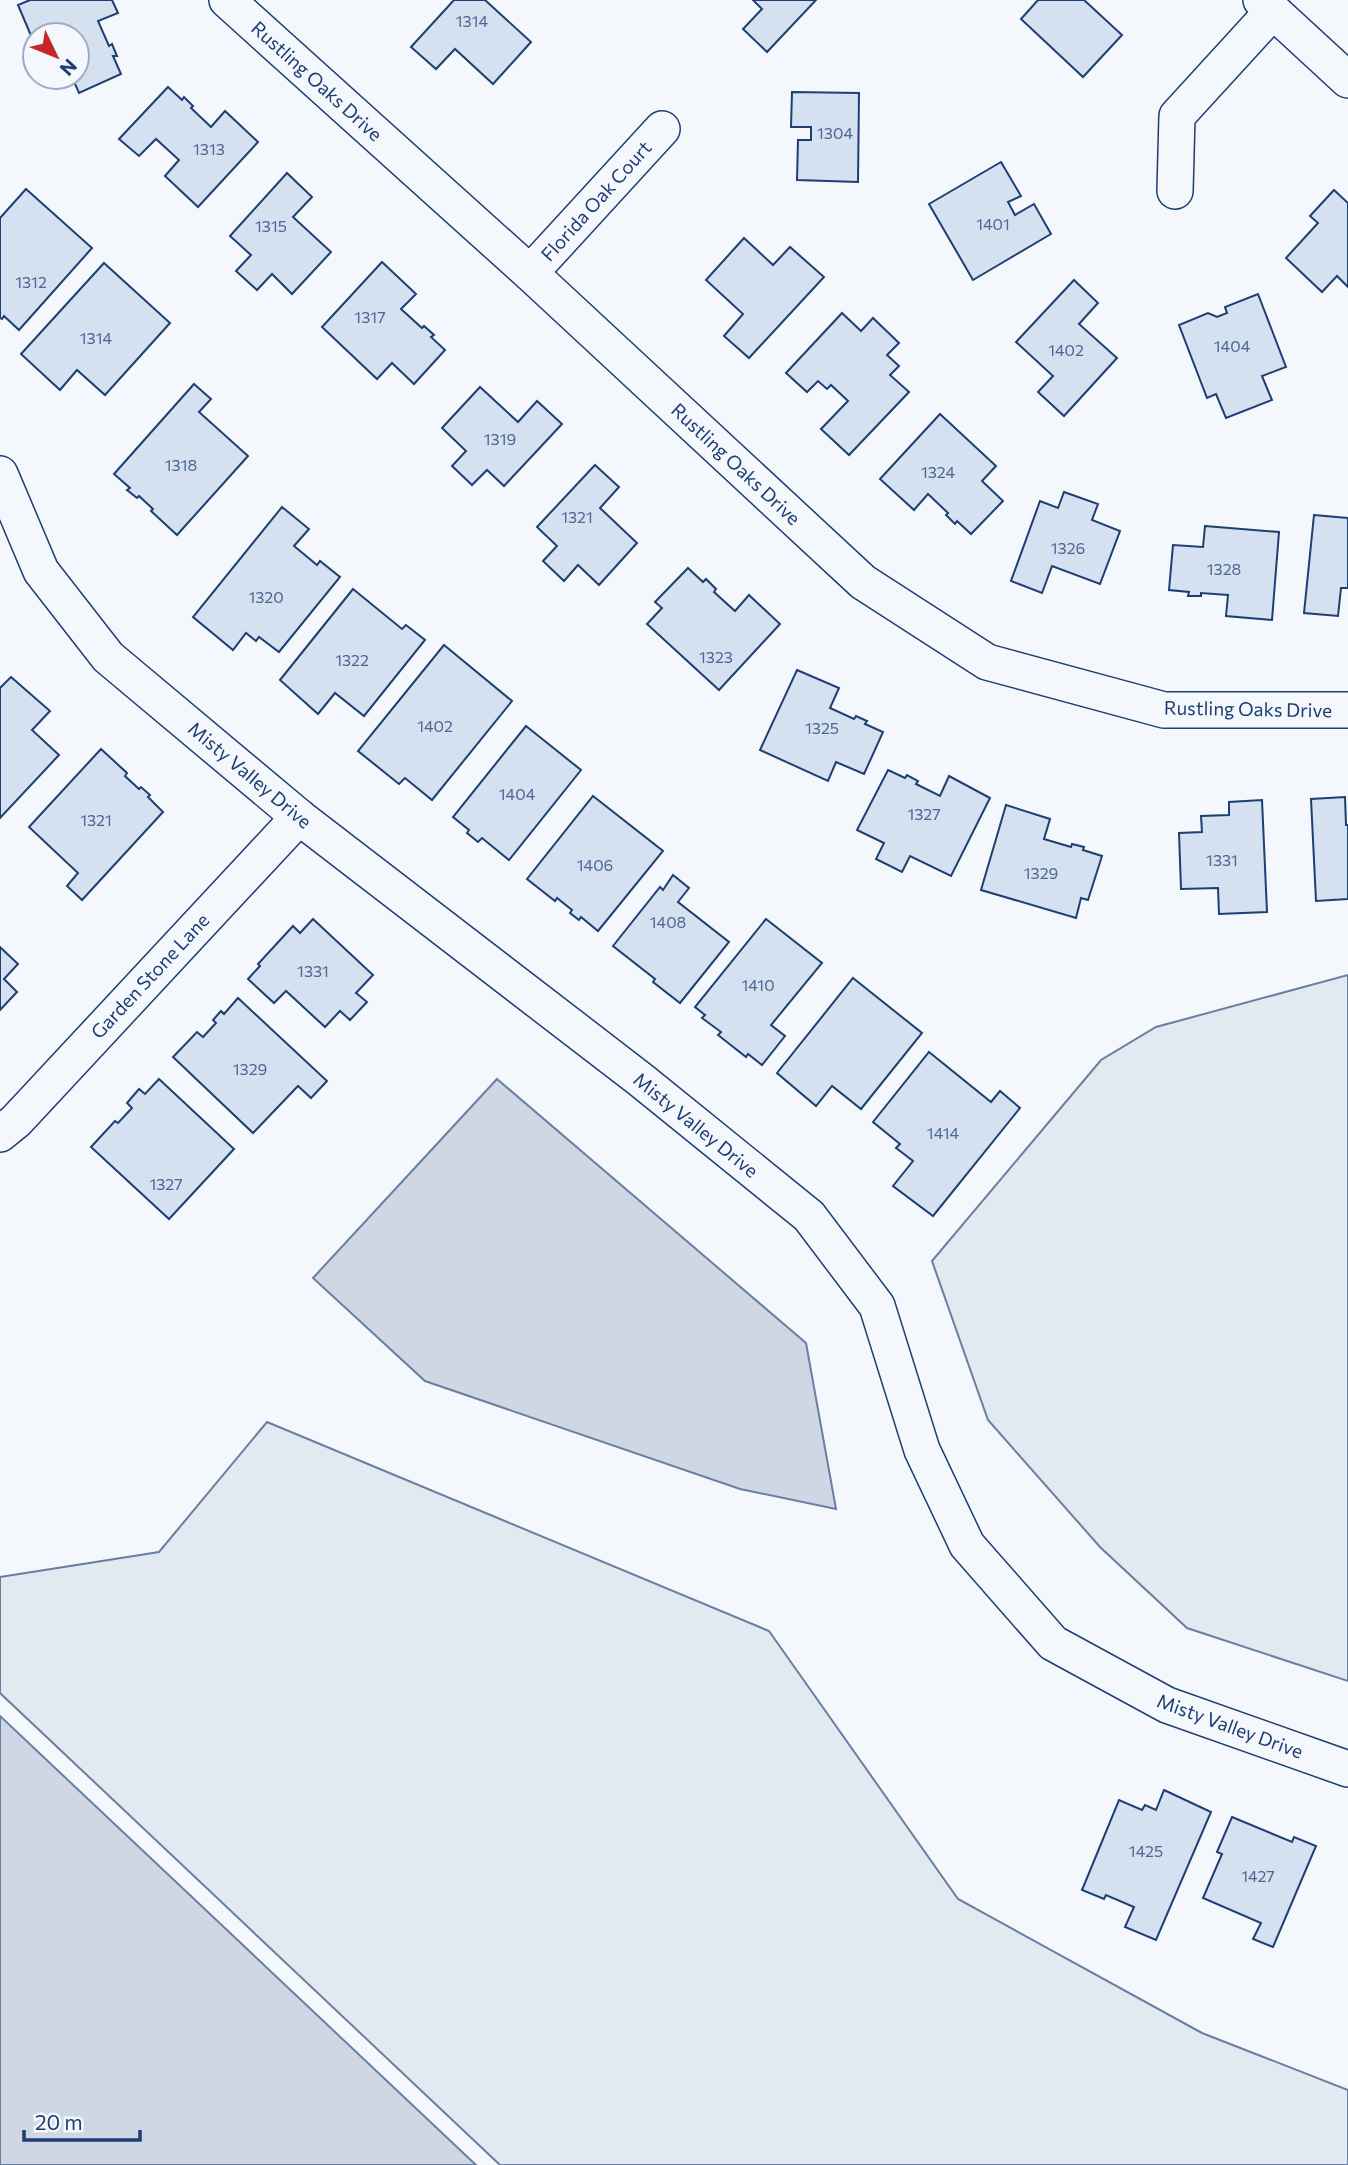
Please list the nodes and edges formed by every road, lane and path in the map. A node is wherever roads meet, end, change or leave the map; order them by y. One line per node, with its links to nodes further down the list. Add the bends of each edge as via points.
1 (227, 0): 6 (street, Rustling Oaks Drive)
2 (1267, 5): 3 (street); 5 (street, via 1177,116)
3 (1348, 80)
4 (662, 129): 6 (street, Florida Oak Court)
5 (1175, 191)
6 (530, 273): 8 (street, Rustling Oaks Drive, via 863,582 987,662 1164,710)
7 (0, 474): 9 (street, Misty Valley Drive, via 41,572 108,657)
8 (1348, 710)
9 (299, 817): 10 (street, Garden Stone Lane); 11 (street, Misty Valley Drive, via 641,1080 809,1216 877,1306 922,1450 967,1545 1053,1643 1167,1705)
10 (0, 1134)
11 (1348, 1769)

